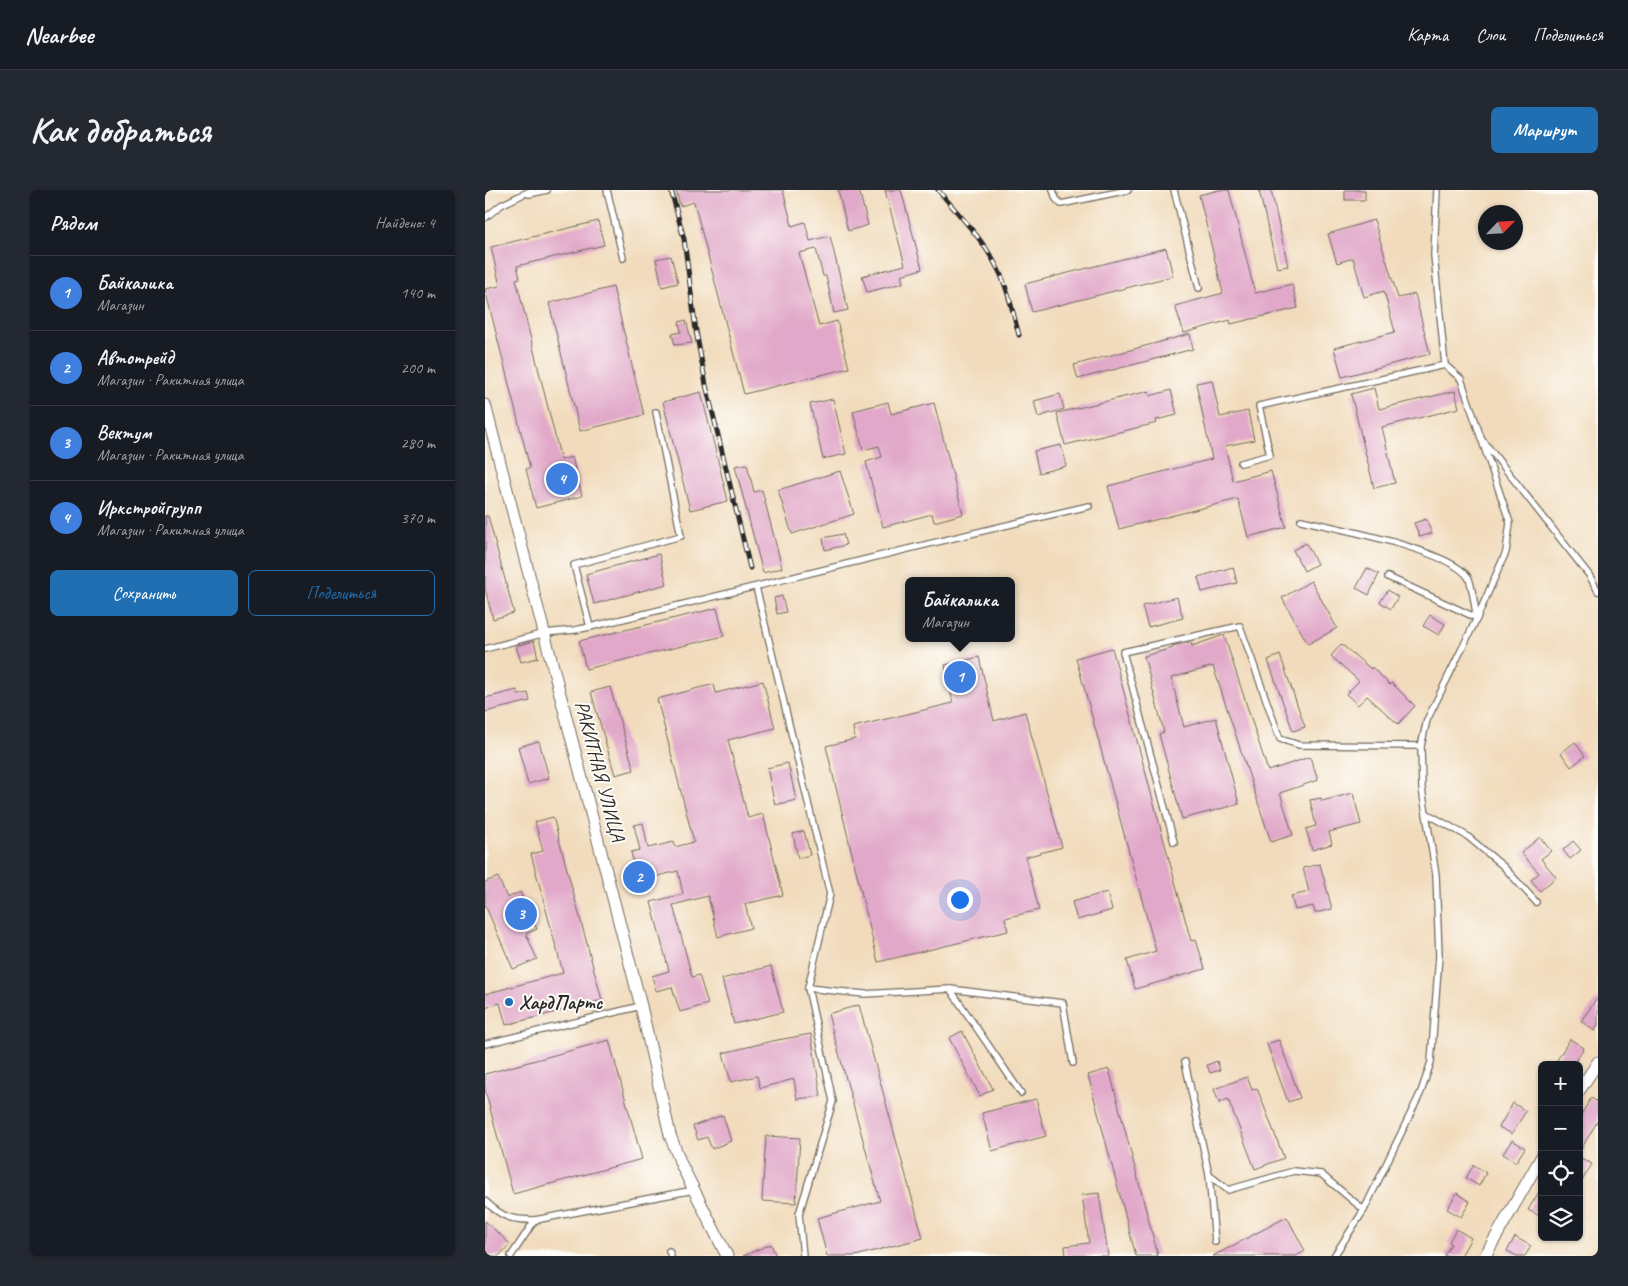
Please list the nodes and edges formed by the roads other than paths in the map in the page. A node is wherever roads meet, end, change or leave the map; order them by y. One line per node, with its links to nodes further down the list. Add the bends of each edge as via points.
1 (532, 190): 8 (lane)
2 (547, 190): 8 (lane)
3 (607, 190): 10 (lane)
4 (1053, 190): 5 (lane, via 1061,204)
5 (1128, 190)
6 (1174, 190): 11 (lane)
7 (1437, 190): 12 (lane, via 1434,255)
8 (522, 196): 9 (lane, via 501,205)
9 (485, 218)
10 (623, 258)
11 (1199, 288)
12 (1445, 365): 15 (lane, via 1461,379); 16 (lane, via 1259,406 1270,455)
13 (485, 405): 24 (street, РАКИТНАЯ УЛИЦА)
14 (656, 412): 23 (lane, via 681,536 574,565)
15 (1481, 439): 21 (lane, via 1589,575); 22 (lane, via 1510,523 1506,552)
16 (1241, 463)
17 (1089, 506): 20 (lane)
18 (1301, 520): 22 (lane, via 1417,549 1458,567 1469,578)
19 (1388, 577): 22 (lane)
20 (756, 587): 23 (lane); 30 (lane, via 830,894)
21 (1598, 591)
22 (1477, 618): 26 (lane, via 1427,720)
23 (590, 627): 24 (lane)
24 (545, 633): 25 (lane); 32 (street, РАКИТНАЯ УЛИЦА)
25 (485, 649)
26 (1421, 746): 27 (lane, via 1421,788); 28 (lane, via 1299,744 1281,739 1240,626 1123,652)
27 (1426, 813): 29 (lane, via 1467,836 1503,866); 43 (lane, via 1436,874 1439,956 1431,1062 1421,1092)
28 (1174, 842)
29 (1536, 902)
30 (808, 988): 31 (lane, via 864,994); 48 (lane, via 833,1101 799,1214)
31 (950, 989): 36 (lane, via 1063,1003); 38 (lane)
32 (641, 1006): 33 (lane); 41 (street, РАКИТНАЯ УЛИЦА, via 670,1135)
33 (485, 1044)
34 (1185, 1062): 40 (lane)
35 (1598, 1062): 37 (street)
36 (1073, 1063)
37 (1583, 1085)
38 (1021, 1093)
39 (1538, 1163): 50 (street)
40 (1209, 1175): 43 (lane, via 1228,1190 1295,1171 1321,1174); 45 (lane)
41 (694, 1190): 44 (lane); 47 (street, РАКИТНАЯ УЛИЦА)
42 (485, 1201): 44 (lane, via 497,1213 516,1220)
43 (1364, 1210): 49 (lane)
44 (535, 1220): 46 (lane)
45 (1215, 1242)
46 (511, 1256)
47 (727, 1256)
48 (803, 1256)
49 (1334, 1256)
50 (1485, 1256)

